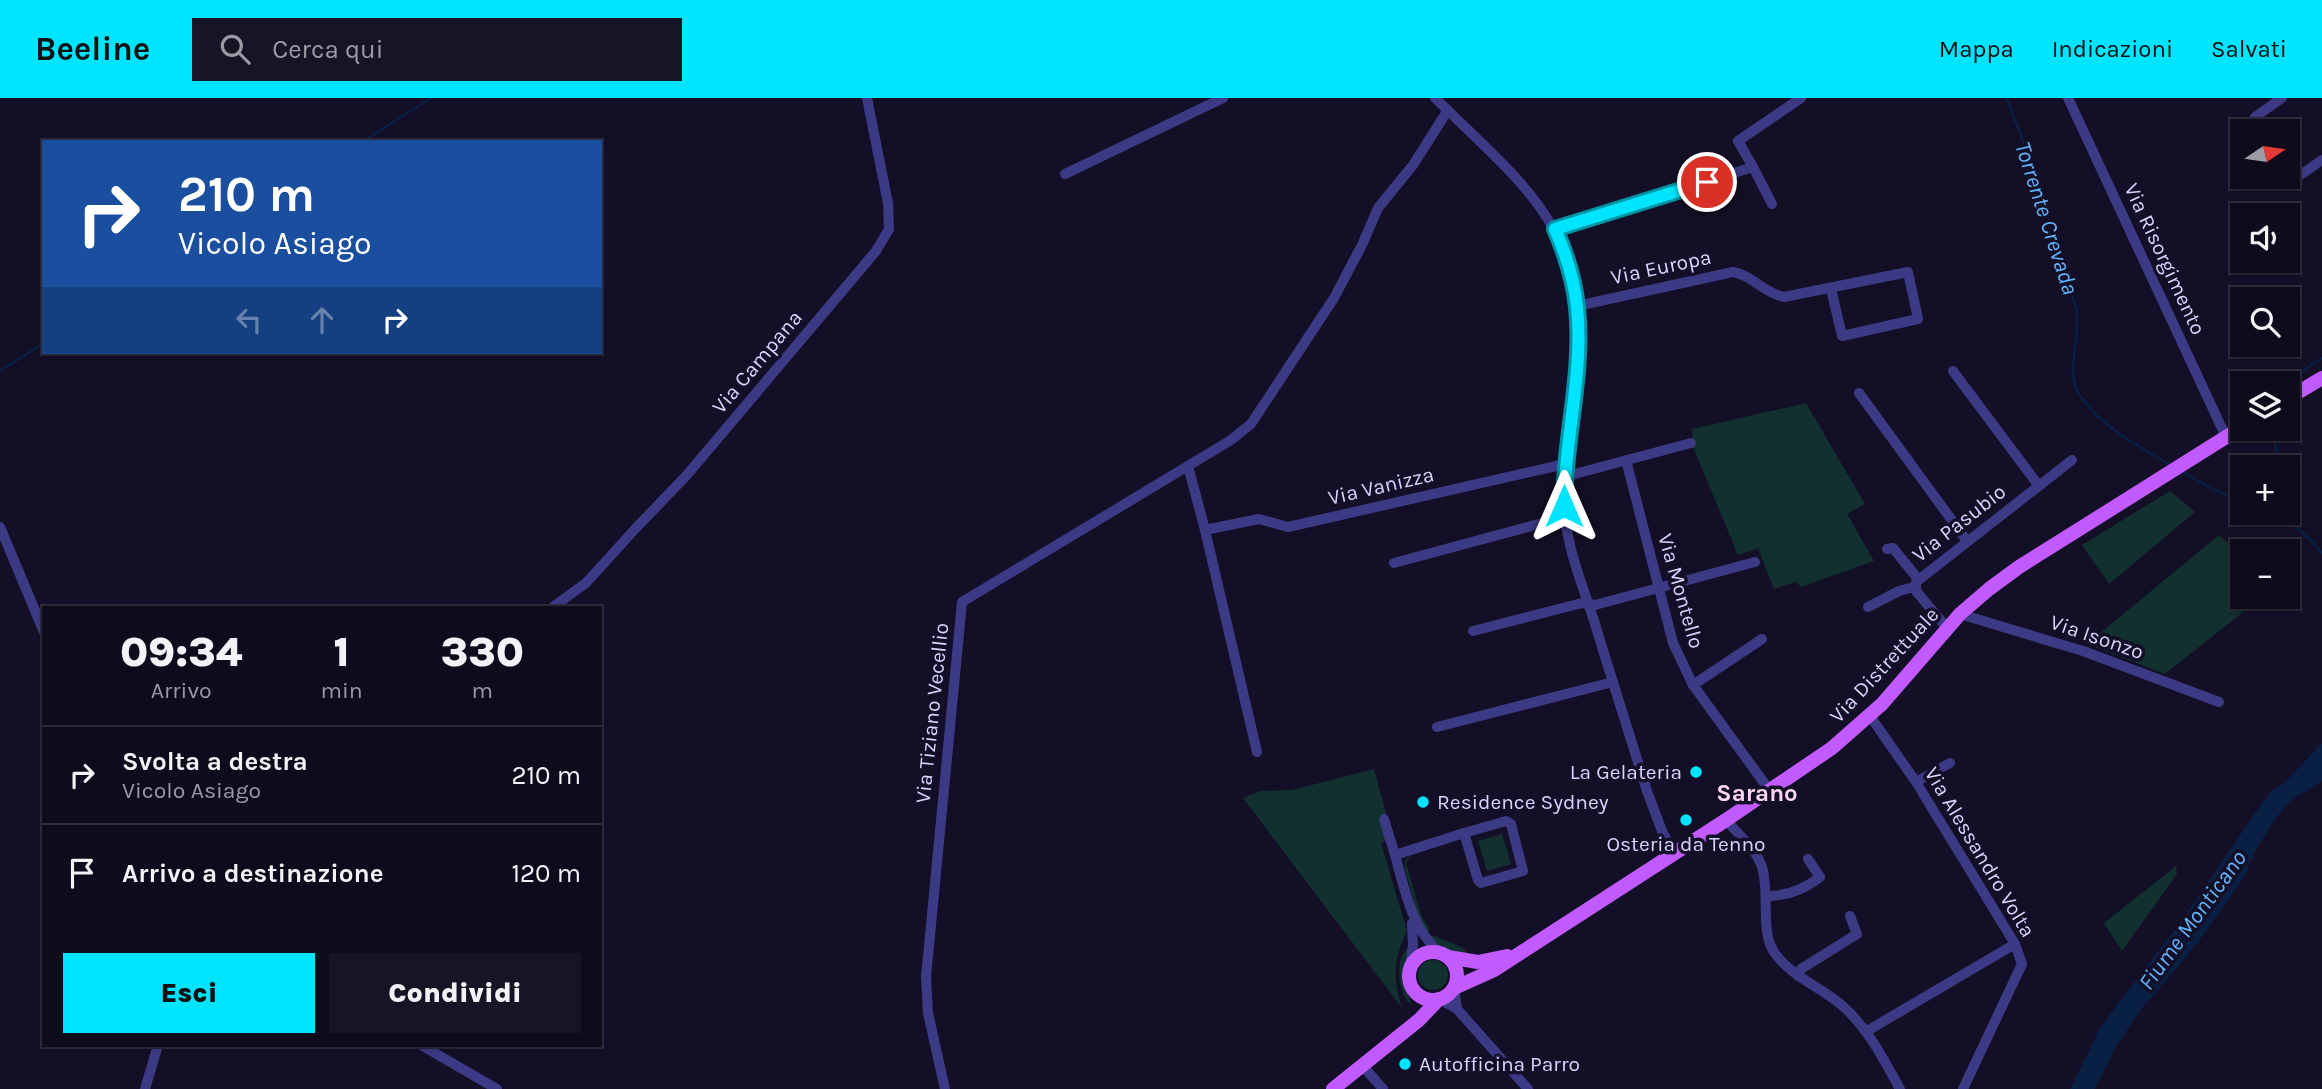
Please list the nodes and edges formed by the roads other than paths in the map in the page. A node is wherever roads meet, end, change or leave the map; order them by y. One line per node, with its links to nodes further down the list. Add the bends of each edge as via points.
1 (867, 98): 39 (street, Via Campana, via 889,229 876,251 686,476 586,583)
2 (1223, 98): 10 (street)
3 (1801, 98): 9 (street, via 1738,141)
4 (2068, 98): 21 (street, Via Risorgimento)
5 (2282, 98): 7 (street)
6 (1442, 102): 13 (street, via 1525,186); 26 (street, Via Tiziano Vecellio, via 1413,165 1378,208 1334,298 1251,424)
7 (2255, 117)
8 (2322, 160): 11 (street)
9 (1753, 167): 12 (street); 13 (street)
10 (1065, 174)
11 (2300, 175)
12 (1772, 204)
13 (1555, 229): 15 (street)
14 (1831, 289): 14 (street, Via Europa, via 1842,336 1919,319 1908,272); 15 (street, Via Europa, via 1784,297 1733,272)
15 (1577, 306): 25 (street, via 1578,344)
16 (1953, 371): 28 (street)
17 (2322, 378): 18 (main road)
18 (2300, 392)
19 (1859, 393): 32 (street)
20 (2230, 434): 21 (main road, Via Distrettuale)
21 (2226, 437): 41 (main road, Via Distrettuale, via 2019,567)
22 (1691, 443): 23 (street)
23 (1626, 460): 27 (street); 37 (street, Via Montello)
24 (2072, 460): 28 (street, Via Pasubio)
25 (1565, 464): 29 (street); 31 (street, Via Vanizza, via 1288,527 1259,519)
26 (1188, 466): 31 (street); 80 (street, Via Tiziano Vecellio, via 962,602 926,977 928,1013)
27 (1571, 475)
28 (2039, 486): 32 (street, Via Pasubio)
29 (1565, 517): 35 (street); 38 (street)
30 (0, 527): 42 (street)
31 (1205, 530): 51 (street)
32 (1968, 541): 36 (street, Via Pasubio)
33 (1887, 549): 36 (street, via 1892,548)
34 (1755, 562): 37 (street)
35 (1394, 563)
36 (1916, 583): 40 (street); 43 (street, Via Pasubio, via 1916,591)
37 (1658, 587): 38 (street); 47 (street, Via Montello, via 1673,643)
38 (1588, 604): 44 (street); 46 (street)
39 (554, 606)
40 (1868, 607)
41 (1961, 614): 43 (main road, Via Distrettuale); 48 (street, Via Isonzo, via 2083,651)
42 (42, 627)
43 (1947, 628): 49 (main road, Via Distrettuale)
44 (1473, 631)
45 (1762, 639): 47 (street)
46 (1613, 682): 50 (street); 58 (street, via 1647,791)
47 (1693, 685): 54 (street, Via Montello)
48 (2220, 702)
49 (1870, 716): 53 (street, Via Alessandro Volta); 54 (main road, Via Distrettuale)
50 (1437, 727)
51 (1256, 752)
52 (1950, 763): 53 (street)
53 (1916, 782): 64 (street, Via Alessandro Volta)
54 (1770, 791): 56 (main road, Via Distrettuale)
55 (1384, 819): 59 (street)
56 (1726, 820): 58 (main road, Via Distrettuale); 61 (street, via 1757,856)
57 (1464, 834): 57 (street, via 1481,883 1523,871 1509,821); 59 (street)
58 (1674, 853): 65 (main road, Via Distrettuale)
59 (1395, 855): 62 (street)
60 (1808, 859): 61 (street, via 1820,877 1809,886)
61 (1767, 896): 68 (street, via 1770,943)
62 (1411, 913): 66 (street, via 1423,936); 67 (street)
63 (1850, 916): 68 (street, via 1857,934)
64 (2015, 944): 73 (street); 85 (street, Via Alessandro Volta, via 2022,964)
65 (1525, 950): 66 (main road, via 1487,961); 69 (main road, Via Distrettuale)
66 (1443, 954): 67 (main road, via 1424,953); 69 (main road, via 1453,962)
67 (1410, 967): 70 (main road, via 1409,981)
68 (1798, 975): 73 (street, via 1838,1002)
69 (1454, 988): 71 (main road); 72 (street)
70 (1416, 994): 71 (main road); 74 (main road, via 1412,1016)
71 (1439, 999): 72 (street); 74 (main road)
72 (1457, 1009): 83 (street)
73 (1867, 1031): 84 (street)
74 (1397, 1036): 77 (main road)
75 (157, 1047): 78 (street)
76 (424, 1047): 79 (street)
77 (1362, 1065): 81 (main road); 82 (street)
78 (145, 1089)
79 (497, 1089)
80 (945, 1089)
81 (1334, 1089)
82 (1383, 1089)
83 (1528, 1089)
84 (1900, 1089)
85 (1963, 1089)

